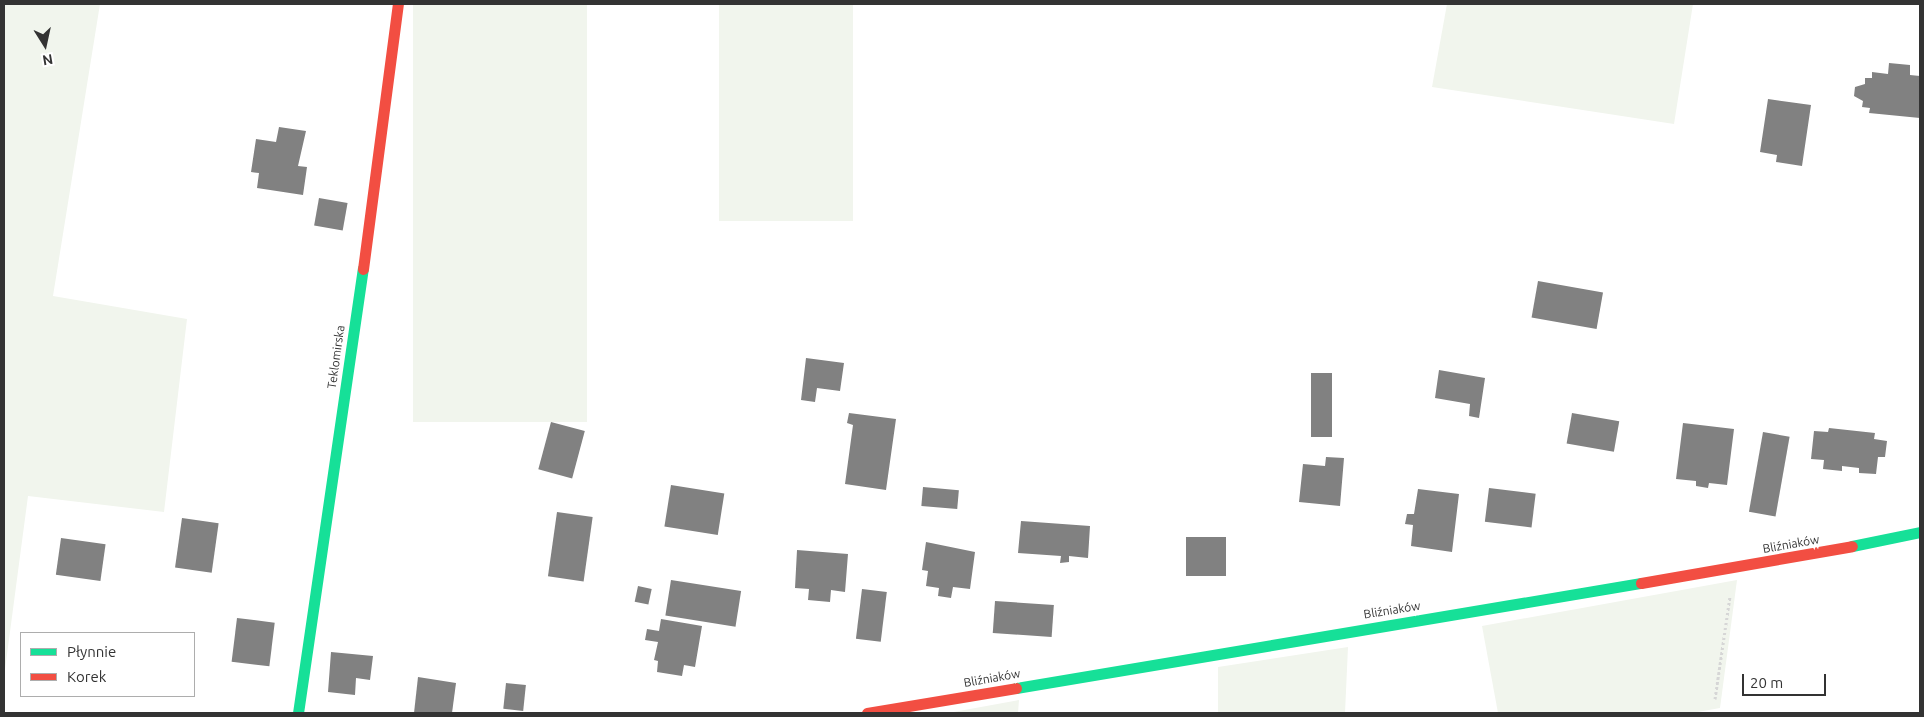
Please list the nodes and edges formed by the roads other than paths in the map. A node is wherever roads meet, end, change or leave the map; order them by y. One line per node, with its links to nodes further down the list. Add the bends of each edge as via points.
1 (398, 4): 3 (street, Teklomirska, via 376,178)
2 (1920, 532): 4 (street, Bliźniaków, via 1734,568)
3 (298, 713)
4 (867, 713)

